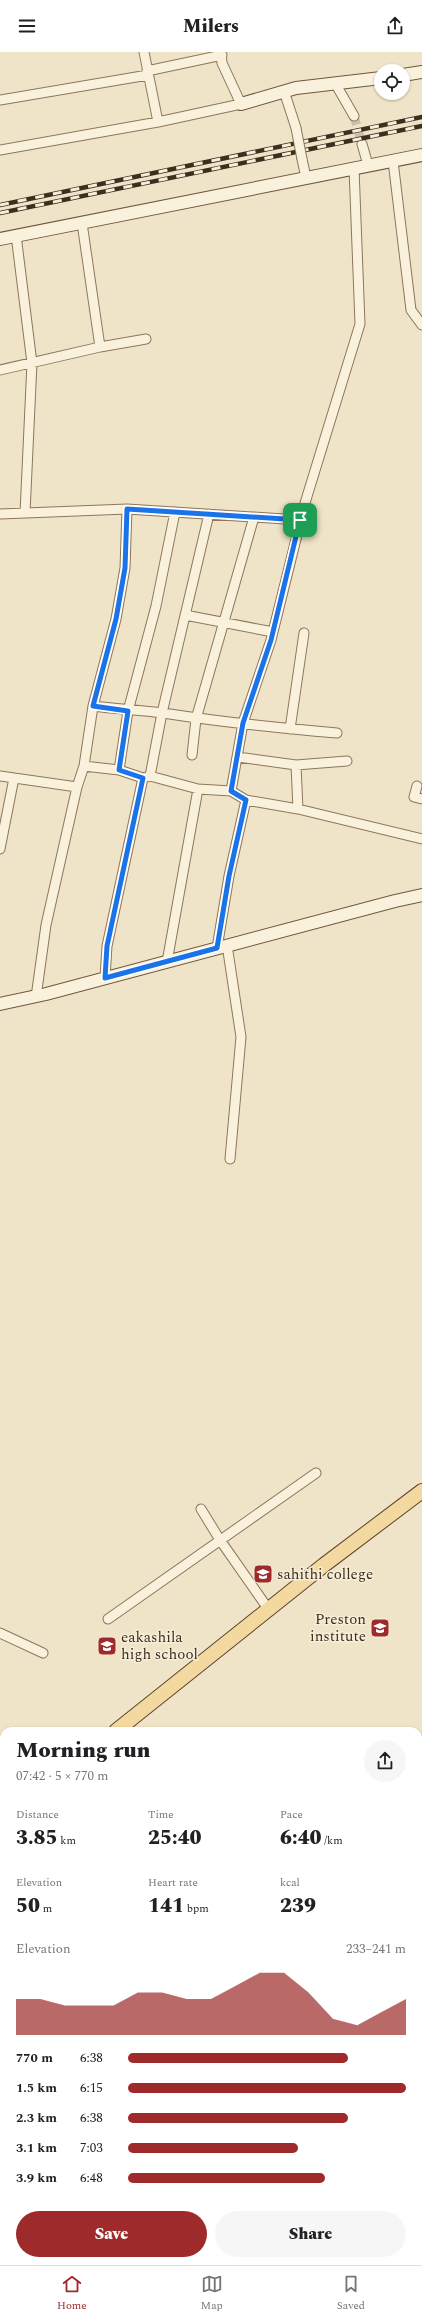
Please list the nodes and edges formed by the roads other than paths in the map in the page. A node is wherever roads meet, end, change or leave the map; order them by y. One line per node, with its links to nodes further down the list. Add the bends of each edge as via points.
1 (144, 52): 5 (street)
2 (221, 54): 5 (street, via 147,71); 10 (street, via 222,63)
3 (422, 72): 4 (street)
4 (410, 74)
5 (148, 75): 9 (street); 12 (street)
6 (374, 79): 7 (street)
7 (335, 83): 8 (street); 11 (street)
8 (284, 91): 10 (street); 19 (street, bridge, via 296,128)
9 (0, 100)
10 (241, 104): 12 (street)
11 (354, 116)
12 (158, 122): 14 (street)
13 (362, 144): 17 (street)
14 (0, 150)
15 (422, 155): 16 (street)
16 (392, 161): 17 (street); 23 (street, via 411,310)
17 (368, 165): 18 (street)
18 (354, 168): 19 (street); 34 (street, via 360,324)
19 (306, 178): 20 (street)
20 (82, 223): 21 (street); 25 (street)
21 (16, 235): 22 (street); 26 (street)
22 (0, 239)
23 (422, 325)
24 (146, 339): 25 (street)
25 (100, 347): 26 (street)
26 (32, 363): 27 (street); 30 (street)
27 (0, 370)
28 (127, 509): 29 (street); 30 (street); 39 (street, via 125,568 118,612)
29 (175, 512): 32 (street); 40 (street, via 156,606)
30 (25, 513): 31 (street)
31 (0, 514)
32 (209, 514): 33 (street); 35 (street)
33 (254, 517): 34 (street); 36 (street)
34 (300, 520): 37 (street)
35 (185, 615): 36 (street); 41 (street)
36 (223, 622): 37 (street); 42 (street)
37 (273, 632): 43 (street)
38 (304, 633): 44 (street)
39 (93, 706): 40 (street); 50 (street)
40 (128, 711): 41 (street); 51 (street)
41 (162, 713): 42 (street); 53 (street)
42 (196, 719): 43 (street); 46 (street)
43 (243, 723): 44 (street); 47 (street)
44 (290, 729): 45 (street)
45 (337, 733)
46 (192, 755)
47 (238, 757): 49 (street); 58 (street)
48 (348, 761): 49 (street)
49 (296, 765): 61 (street)
50 (84, 766): 51 (street); 56 (street)
51 (119, 770): 53 (street)
52 (0, 776): 54 (street)
53 (147, 777): 57 (street); 67 (street, via 107,946)
54 (14, 778): 56 (street); 63 (street)
55 (417, 786): 59 (street, via 414,796)
56 (77, 787): 68 (street, via 46,925)
57 (198, 789): 58 (street); 66 (street)
58 (231, 791): 60 (street)
59 (422, 799)
60 (246, 800): 61 (street); 65 (street, via 229,876)
61 (298, 809): 62 (street)
62 (422, 839)
63 (0, 849)
64 (422, 896): 65 (street)
65 (222, 946): 66 (street); 70 (street, via 241,1037)
66 (166, 962): 67 (street)
67 (105, 978): 68 (street)
68 (36, 997): 69 (street)
69 (0, 1004)
70 (230, 1159)
71 (316, 1473): 74 (street)
72 (422, 1491): 75 (main road)
73 (201, 1509): 74 (street)
74 (220, 1540): 75 (street); 76 (street)
75 (269, 1610): 79 (main road)
76 (108, 1619)
77 (0, 1633): 78 (street)
78 (43, 1652)
79 (121, 1727)

